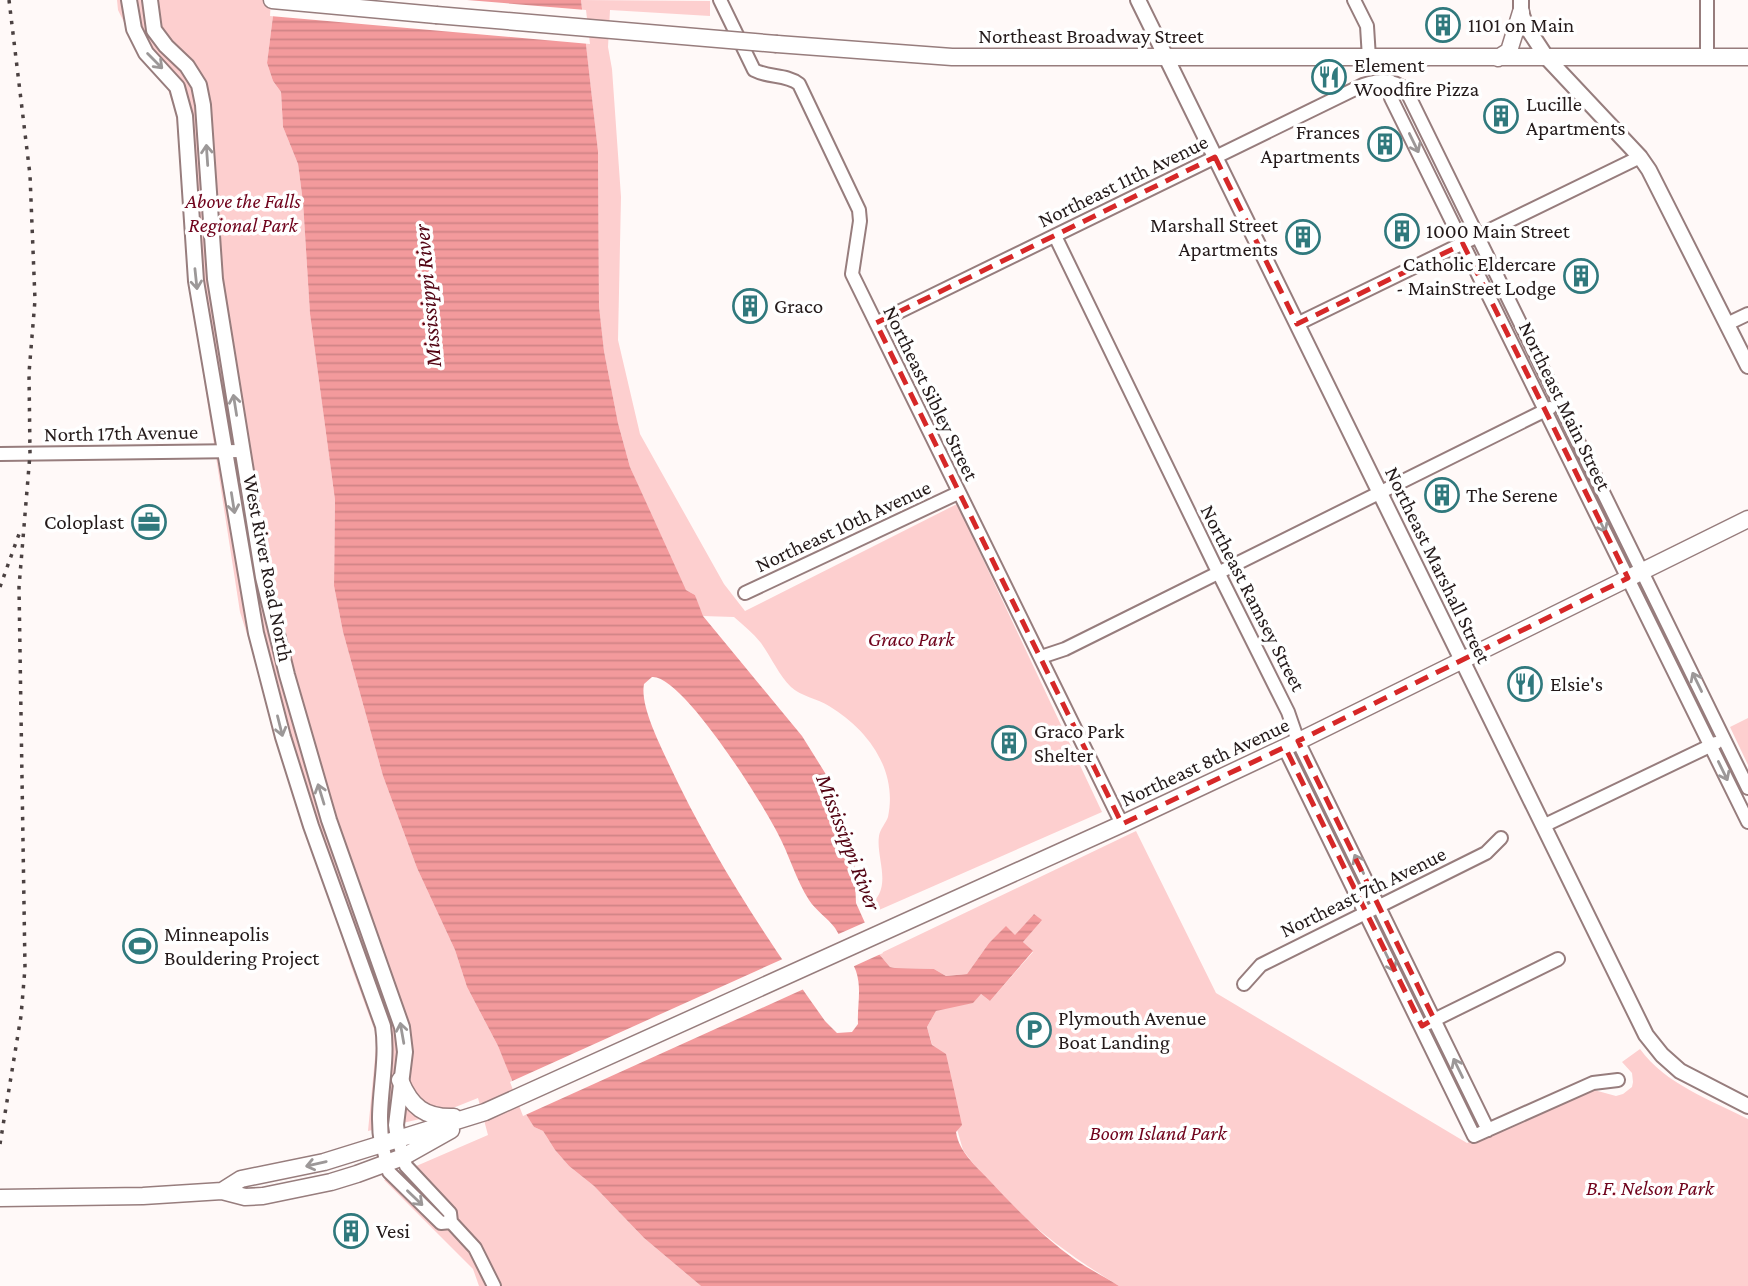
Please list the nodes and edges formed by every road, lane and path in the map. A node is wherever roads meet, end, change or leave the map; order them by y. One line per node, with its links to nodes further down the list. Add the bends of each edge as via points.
1 (129, 0): 28 (street, West River Road North, one-way to 28, via 134,29 146,52 177,87 184,116 196,281)
2 (150, 0): 29 (street, West River Road North, one-way to 2, via 215,279 199,85 154,30)
3 (272, 0): 10 (main road, Northeast Broadway Street, bridge, via 952,57)
4 (720, 0): 22 (street, Northeast Sibley Street, via 754,70 800,84 859,210 852,274)
5 (1138, 0): 10 (street, Northeast Marshall Street)
6 (1354, 0): 11 (street, via 1367,26)
7 (1707, 0): 14 (street)
8 (1521, 6): 12 (main road, via 1509,51); 13 (street, via 1526,26)
9 (1748, 57): 14 (main road, Northeast Broadway Street)
10 (1166, 58): 11 (main road, Northeast Broadway Street); 16 (street, Northeast Marshall Street)
11 (1369, 58): 12 (main road, Northeast Broadway Street)
12 (1499, 58): 13 (main road, Northeast Broadway Street)
13 (1547, 58): 14 (main road, Northeast Broadway Street); 17 (street)
14 (1707, 58)
15 (1390, 81): 16 (street, Northeast 11th Avenue, via 1363,85); 19 (street, Northeast Main Street, via 1406,90); 20 (street, Northeast Main Street, one-way to 20, via 1391,98)
16 (1215, 157): 18 (street, Northeast 11th Avenue); 23 (street, Northeast Marshall Street)
17 (1640, 157): 19 (street); 24 (street)
18 (1055, 236): 22 (street, Northeast 11th Avenue); 34 (street, Northeast Ramsey Street)
19 (1477, 237): 20 (street); 26 (street, Northeast Main Street)
20 (1463, 244): 23 (street); 27 (street, Northeast Main Street)
21 (1748, 314): 24 (street)
22 (876, 323): 32 (street, Northeast Sibley Street)
23 (1297, 324): 31 (street, Northeast Marshall Street)
24 (1727, 324): 25 (street)
25 (1748, 366)
26 (1559, 404): 27 (street); 35 (street, Northeast Main Street)
27 (1546, 410): 31 (street); 35 (street, Northeast Main Street, one-way to 35)
28 (224, 451): 29 (street, North 17th Avenue); 30 (street, North 17th Avenue); 46 (street, West River Road North, one-way to 46, via 256,634)
29 (242, 451): 43 (street, West River Road North, one-way to 29, via 275,631)
30 (0, 454)
31 (1379, 492): 34 (street); 38 (street, Northeast Marshall Street)
32 (958, 493): 36 (street, Northeast 10th Avenue); 37 (street, Northeast Sibley Street)
33 (1748, 519): 35 (main road, Northeast 8th Avenue)
34 (1218, 572): 37 (street); 40 (street, Northeast Ramsey Street, via 1289,712)
35 (1635, 575): 38 (main road, Northeast 8th Avenue); 39 (street, Northeast Main Street, one-way to 35); 41 (street, Northeast Main Street)
36 (745, 593)
37 (1041, 657): 45 (street, Northeast Sibley Street)
38 (1460, 660): 40 (main road, Northeast 8th Avenue); 47 (street, Northeast Marshall Street)
39 (1725, 739): 41 (street); 42 (street, Northeast Main Street)
40 (1291, 744): 45 (main road, Northeast 8th Avenue); 49 (street, Northeast Ramsey Street, one-way to 40); 50 (street, Northeast Ramsey Street)
41 (1710, 746): 44 (street, Northeast Main Street, one-way to 44); 47 (street)
42 (1748, 788)
43 (329, 820): 46 (street); 51 (street, West River Road North)
44 (1748, 822)
45 (1122, 824): 60 (main road, Northeast 8th Avenue)
46 (311, 825): 53 (street, West River Road North)
47 (1543, 826): 59 (street, Northeast Marshall Street, via 1646,1035 1680,1071)
48 (1501, 838): 49 (street, Northeast 7th Avenue, via 1486,853)
49 (1380, 906): 50 (street, Northeast 7th Avenue); 55 (street, Northeast Ramsey Street)
50 (1367, 913): 54 (street, Northeast 7th Avenue, via 1261,965); 56 (street, Northeast Ramsey Street, one-way to 56)
51 (377, 958): 53 (street); 57 (street, West River Road North, one-way to 51, via 405,1052 402,1027)
52 (1558, 959): 55 (street)
53 (361, 964): 62 (street, West River Road North, via 383,1026 386,1050 379,1127)
54 (1244, 985)
55 (1434, 1019): 56 (street); 61 (street, Northeast Ramsey Street, one-way to 55)
56 (1422, 1026): 61 (street, Northeast Ramsey Street, via 1474,1136)
57 (400, 1080): 60 (main road, via 406,1094 424,1112 439,1117); 62 (street, West River Road North)
58 (1618, 1080): 61 (street, via 1593,1083)
59 (1748, 1106)
60 (480, 1114): 62 (main road); 63 (main road)
61 (1488, 1130)
62 (390, 1141): 63 (street); 64 (street); 65 (main road, one-way to 65, via 324,1162 241,1179)
63 (403, 1157): 64 (main road); 67 (street, via 450,1213)
64 (387, 1163): 65 (main road, via 283,1193 245,1197); 67 (street, one-way to 67, via 389,1172 441,1223)
65 (222, 1191): 66 (main road)
66 (0, 1198)
67 (451, 1222): 68 (street, via 475,1248)
68 (494, 1286)

